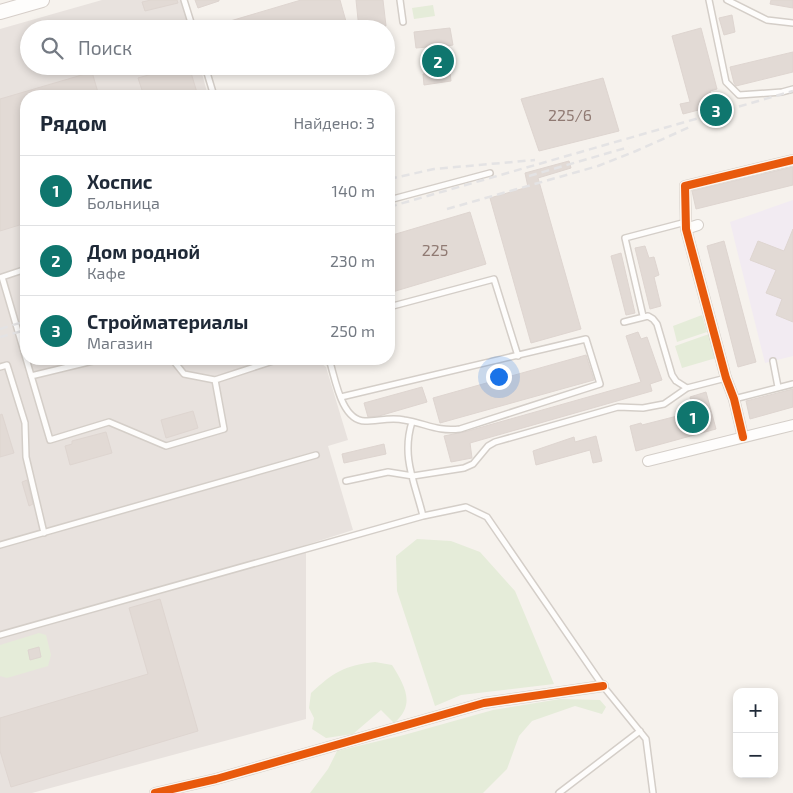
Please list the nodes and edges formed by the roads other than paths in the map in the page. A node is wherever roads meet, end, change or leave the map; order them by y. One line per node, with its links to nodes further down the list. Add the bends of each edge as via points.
1 (42, 0): 6 (main road)
2 (184, 0): 7 (lane)
3 (400, 0): 8 (lane)
4 (709, 0): 11 (lane, via 726,82 739,95)
5 (727, 0): 9 (lane, via 767,20)
6 (0, 12)
7 (190, 20)
8 (403, 22)
9 (793, 23)
10 (208, 75): 12 (lane)
11 (793, 89)
12 (212, 90)
13 (793, 160): 16 (street, via 685,186)
14 (490, 173): 15 (lane)
15 (395, 198)
16 (686, 225): 17 (street); 20 (lane, via 625,238); 32 (street)
17 (698, 225)
18 (20, 271): 22 (lane, via 2,276)
19 (395, 305): 23 (lane, via 494,279)
20 (643, 316): 21 (lane); 35 (lane, via 655,321 672,375)
21 (624, 322)
22 (20, 338)
23 (518, 356): 37 (lane); 39 (lane, via 586,339 600,384 460,429 439,430)
24 (773, 361): 36 (lane)
25 (28, 365): 31 (lane)
26 (76, 365): 31 (lane)
27 (177, 365): 33 (lane, via 184,374)
28 (261, 365): 33 (lane)
29 (331, 365): 37 (lane)
30 (0, 367): 47 (lane, via 7,365 25,423 26,457)
31 (31, 376): 33 (lane, via 50,440 108,422 166,446 224,429)
32 (726, 378): 35 (lane); 38 (street)
33 (215, 380)
34 (793, 384): 36 (lane)
35 (687, 388): 44 (lane, via 664,404 618,408 495,442 473,464 464,468)
36 (778, 388): 38 (lane)
37 (341, 397): 39 (lane, via 347,412 358,420 400,419)
38 (734, 399): 41 (street)
39 (412, 422): 44 (lane, via 407,456)
40 (793, 425): 41 (street)
41 (743, 437): 43 (street)
42 (316, 455): 47 (lane)
43 (648, 461)
44 (413, 476): 45 (lane, via 388,472); 46 (lane)
45 (346, 481)
46 (423, 516): 49 (lane); 50 (lane, via 466,507 487,517)
47 (44, 533): 48 (lane)
48 (0, 545)
49 (0, 635)
50 (604, 686): 51 (lane); 52 (street, via 484,703 216,779)
51 (640, 731): 53 (lane); 54 (lane, via 646,739)
52 (155, 793)
53 (559, 793)
54 (653, 793)

